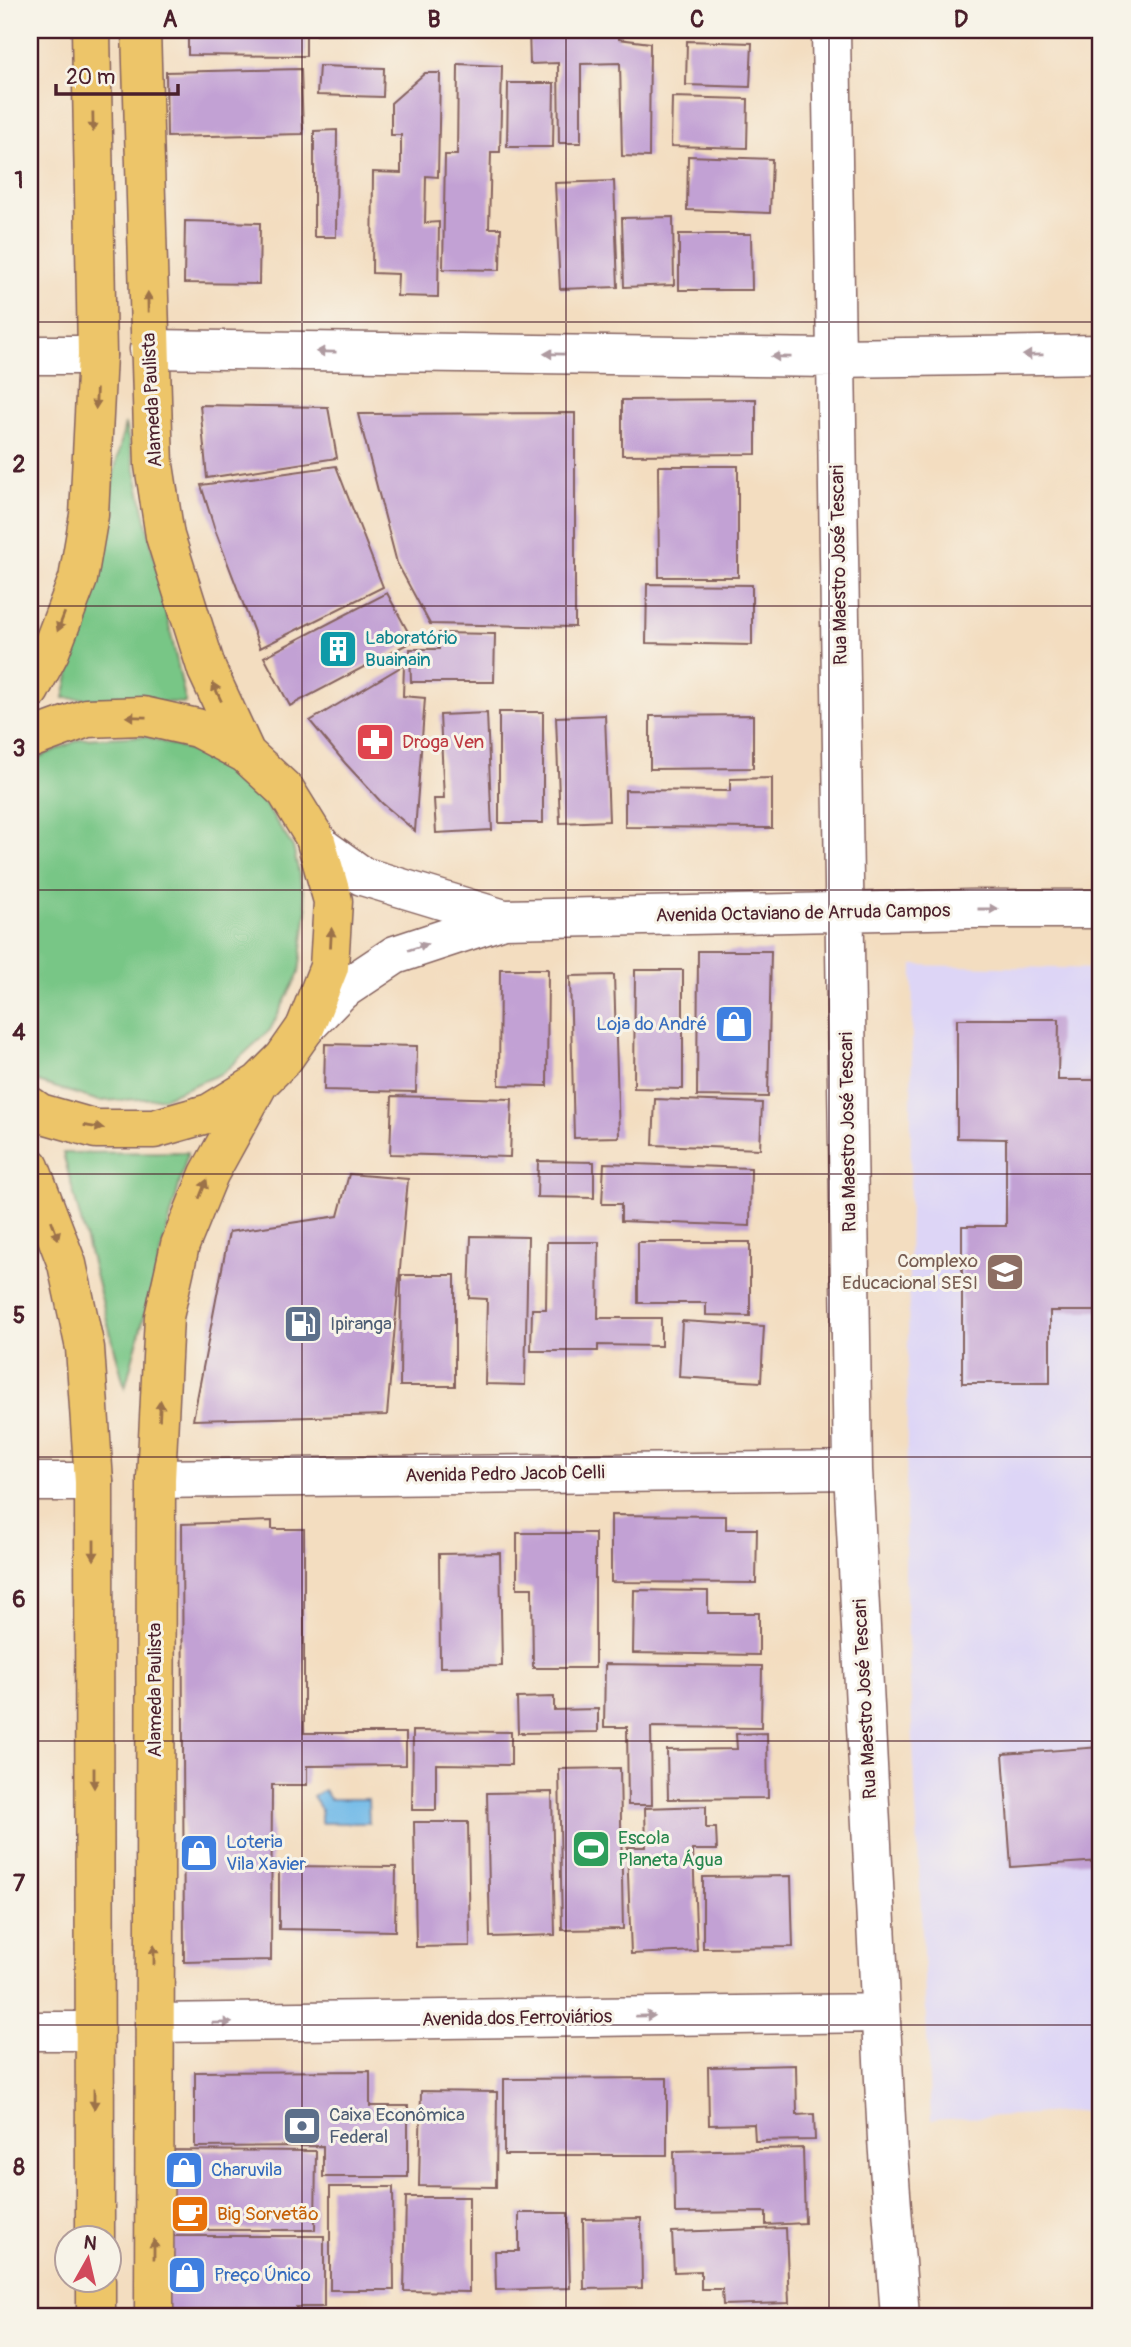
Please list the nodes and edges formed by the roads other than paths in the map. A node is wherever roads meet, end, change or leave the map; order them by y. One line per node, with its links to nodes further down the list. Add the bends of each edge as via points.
1 (91, 30): 7 (main road, one-way to 7)
2 (141, 30): 4 (main road, Alameda Paulista, one-way to 2)
3 (831, 30): 8 (street, Rua Maestro José Tescari)
4 (149, 349): 8 (street, one-way to 4); 11 (main road, Alameda Paulista, one-way to 4, via 207,670 165,536 153,465)
5 (1101, 354): 8 (street, one-way to 8)
6 (30, 355): 7 (street)
7 (97, 355): 9 (main road, one-way to 9, via 89,515 78,579)
8 (835, 358): 14 (street, Rua Maestro José Tescari)
9 (30, 690)
10 (30, 739): 11 (main road, one-way to 10, via 197,728 143,716 87,718)
11 (246, 754): 12 (main road, via 286,791)
12 (315, 838): 15 (street, Avenida Octaviano de Arruda Campos, via 362,876); 16 (main road, one-way to 12, via 329,967 333,901)
13 (1101, 909): 14 (street, Avenida Octaviano de Arruda Campos, one-way to 13)
14 (846, 912): 15 (street, Avenida Octaviano de Arruda Campos); 20 (street, Rua Maestro José Tescari)
15 (504, 919): 16 (street, Avenida Octaviano de Arruda Campos, one-way to 15, via 341,991 396,955)
16 (305, 1028): 17 (main road)
17 (259, 1083): 18 (main road, one-way to 17, via 96,1129 154,1129 209,1113); 21 (main road, Alameda Paulista, one-way to 17, via 164,1317 180,1245 209,1174)
18 (30, 1106)
19 (30, 1167): 23 (main road, one-way to 23, via 67,1264 82,1336)
20 (853, 1470): 21 (street, Avenida Pedro Jacob Celli); 24 (street, Rua Maestro José Tescari)
21 (156, 1479): 25 (main road, Alameda Paulista, one-way to 21)
22 (30, 1482): 23 (street)
23 (94, 1482): 27 (main road, one-way to 27)
24 (880, 2013): 25 (street, Avenida dos Ferroviários, one-way to 24); 32 (street, Rua Maestro José Tescari)
25 (153, 2024): 31 (main road, Alameda Paulista, one-way to 25)
26 (30, 2031): 27 (street)
27 (94, 2031): 28 (main road, one-way to 28)
28 (95, 2224)
29 (96, 2294): 30 (main road)
30 (96, 2317)
31 (154, 2317)
32 (900, 2317)

